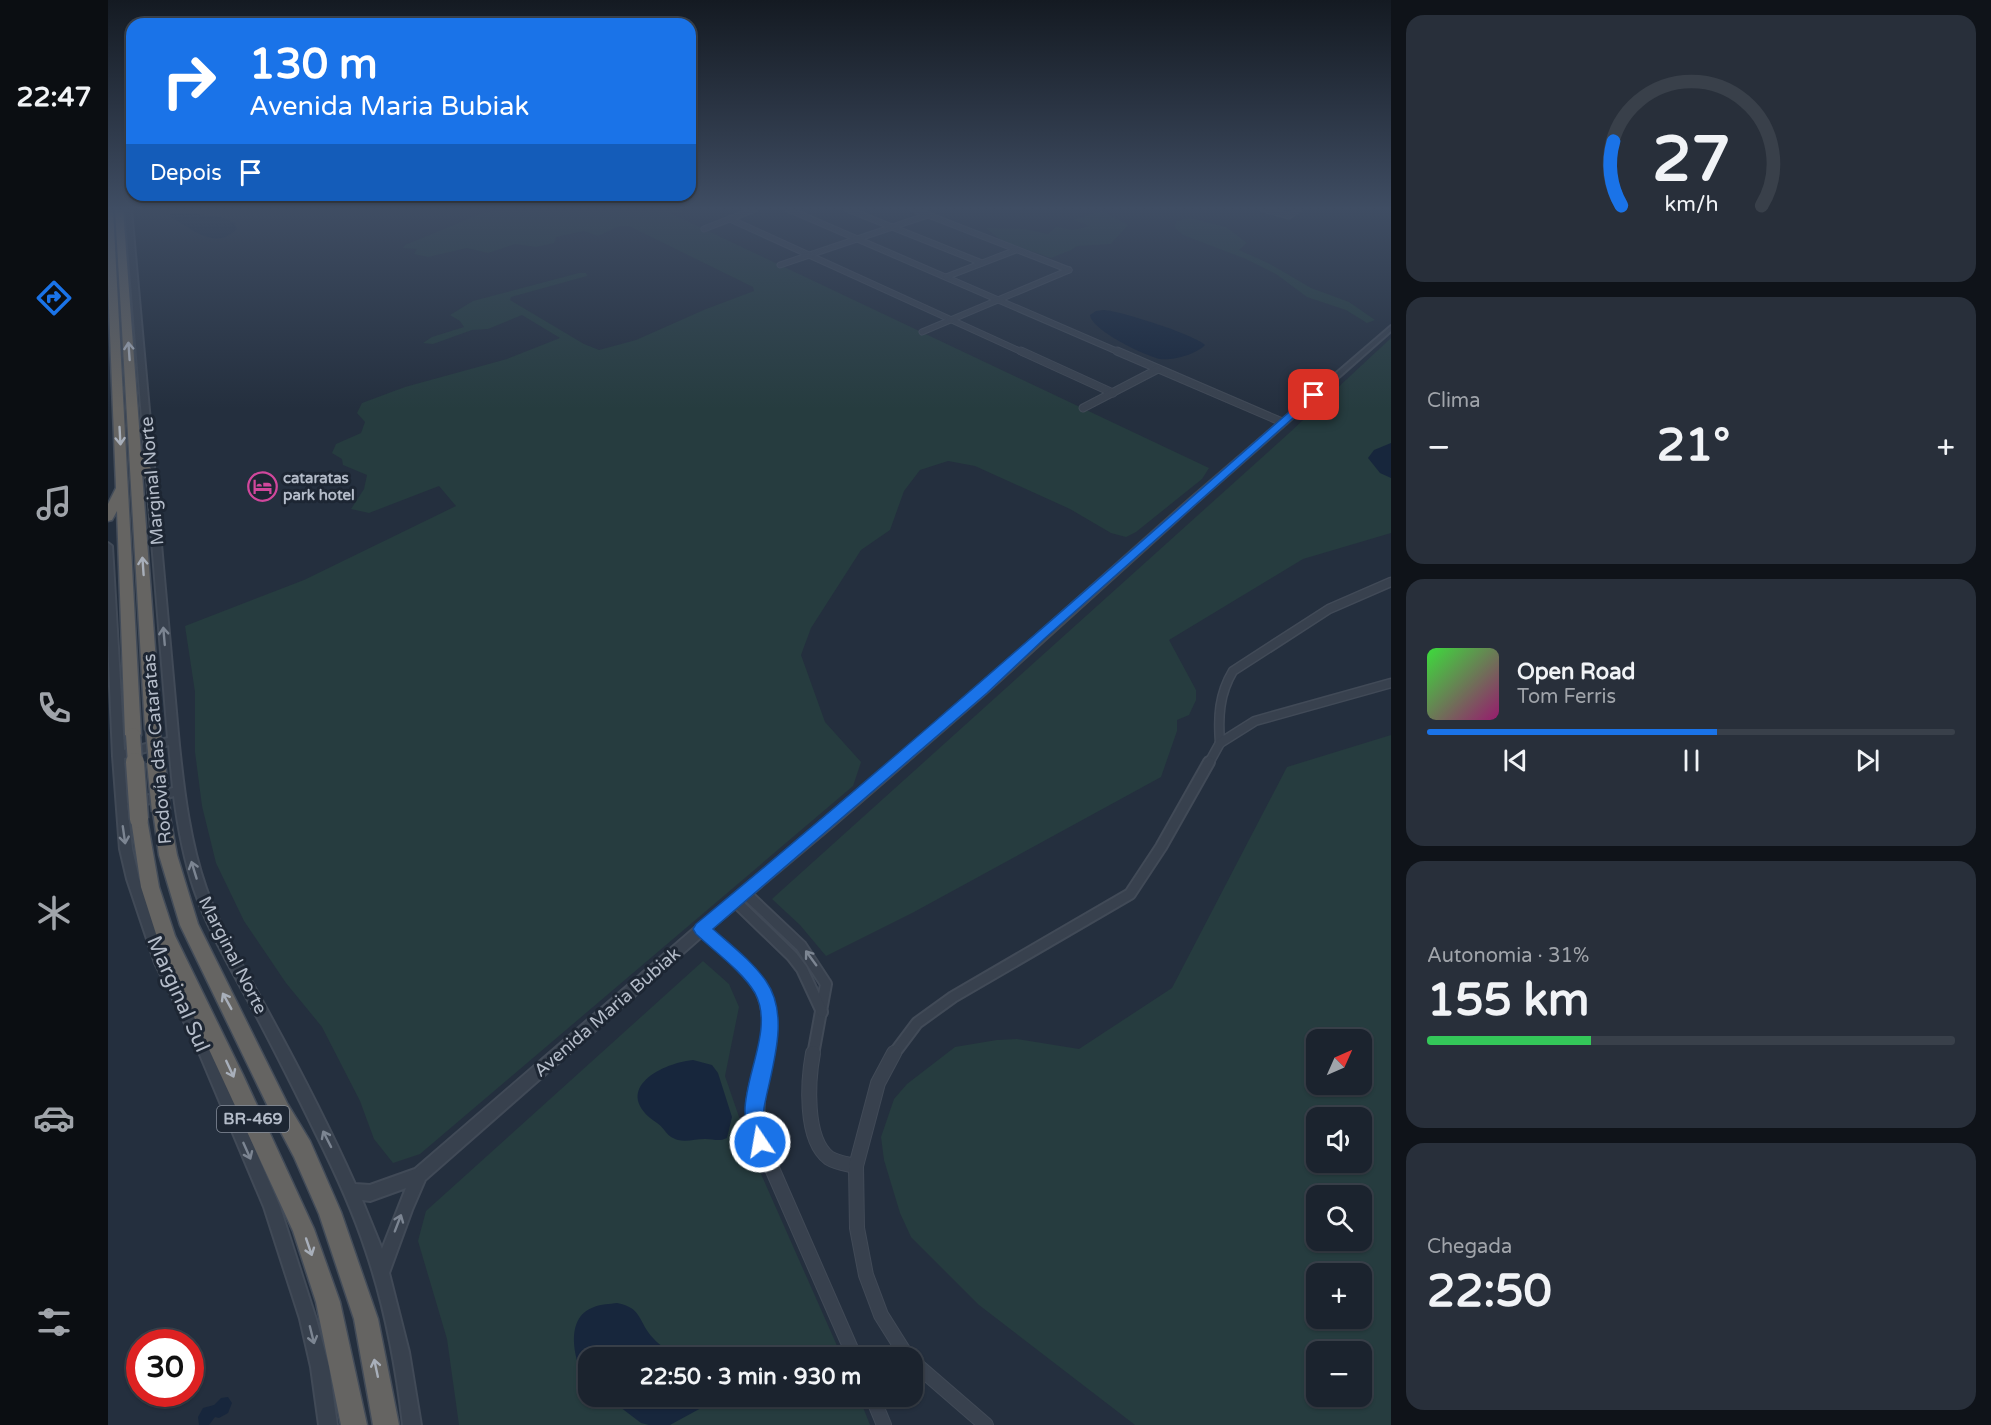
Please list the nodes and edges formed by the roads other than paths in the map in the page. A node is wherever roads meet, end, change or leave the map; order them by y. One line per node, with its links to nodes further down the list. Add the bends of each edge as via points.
1 (112, 276): 19 (highway, Rodovía das Cataratas / BR-469, one-way to 19)
2 (123, 276): 17 (highway, Rodovía das Cataratas / BR-469, one-way to 2)
3 (127, 276): 18 (street, Marginal Norte)
4 (855, 276): 10 (street)
5 (943, 276): 8 (street)
6 (950, 276): 8 (street)
7 (1056, 276): 9 (street)
8 (946, 277): 9 (street)
9 (999, 300): 10 (street); 13 (street)
10 (951, 319): 12 (street); 14 (street)
11 (1390, 329): 16 (street, Avenida Maria Bubiak)
12 (922, 332)
13 (1158, 369): 14 (street); 16 (street)
14 (1113, 393): 15 (street)
15 (1083, 408)
16 (1282, 422): 31 (street, Avenida Maria Bubiak, via 982,690)
17 (135, 453): 18 (highway); 45 (highway, Rodovía das Cataratas / BR-469, one-way to 17, bridge, via 366,1319 336,1230 306,1158 189,925 168,855 153,729)
18 (152, 478): 26 (street, Marginal Norte, one-way to 18)
19 (122, 486): 20 (highway); 30 (highway, Rodovía das Cataratas / BR-469, bridge, via 133,735)
20 (108, 518)
21 (108, 546): 24 (street, Marginal Sul / BR-469)
22 (1391, 582): 27 (street, via 1356,593 1233,671 1221,697)
23 (1391, 683): 27 (street, via 1255,721)
24 (112, 695): 25 (street, Marginal Sul / BR-469)
25 (112, 715): 28 (street, Marginal Sul / BR-469)
26 (173, 740): 28 (street); 29 (street, Marginal Norte)
27 (1220, 743): 35 (street, via 1130,894 954,997 917,1023 895,1051 878,1083)
28 (118, 756): 30 (street, Marginal Sul / BR-469)
29 (179, 790): 30 (street); 37 (street, Marginal Norte, one-way to 29, via 210,915 188,847)
30 (130, 813): 43 (street, Marginal Sul / BR-469, one-way to 43, via 131,869 151,934 272,1207 318,1358); 44 (highway, Rodovía das Cataratas / BR-469, one-way to 44, via 166,937 303,1229 336,1332)
31 (745, 893): 32 (street, Avenida Maria Bubiak); 34 (street, one-way to 31, via 826,984 821,972 803,947)
32 (735, 901): 33 (street, Avenida Maria Bubiak); 34 (street, via 792,956)
33 (702, 929): 36 (street, Avenida Maria Bubiak); 39 (street, via 749,973 767,1003 770,1022 754,1112 759,1135)
34 (822, 1012): 35 (street, via 810,1072 815,1131 827,1156)
35 (856, 1166): 40 (street, via 857,1228 866,1275 881,1315)
36 (420, 1175): 37 (street, via 370,1193); 38 (street, one-way to 36)
37 (352, 1192): 38 (street, Marginal Norte)
38 (381, 1273): 46 (street, Marginal Norte)
39 (850, 1347)
40 (901, 1347)
41 (923, 1371): 48 (street)
42 (877, 1407): 47 (street)
43 (328, 1425)
44 (354, 1425)
45 (386, 1425)
46 (412, 1425)
47 (884, 1425)
48 (986, 1425)

